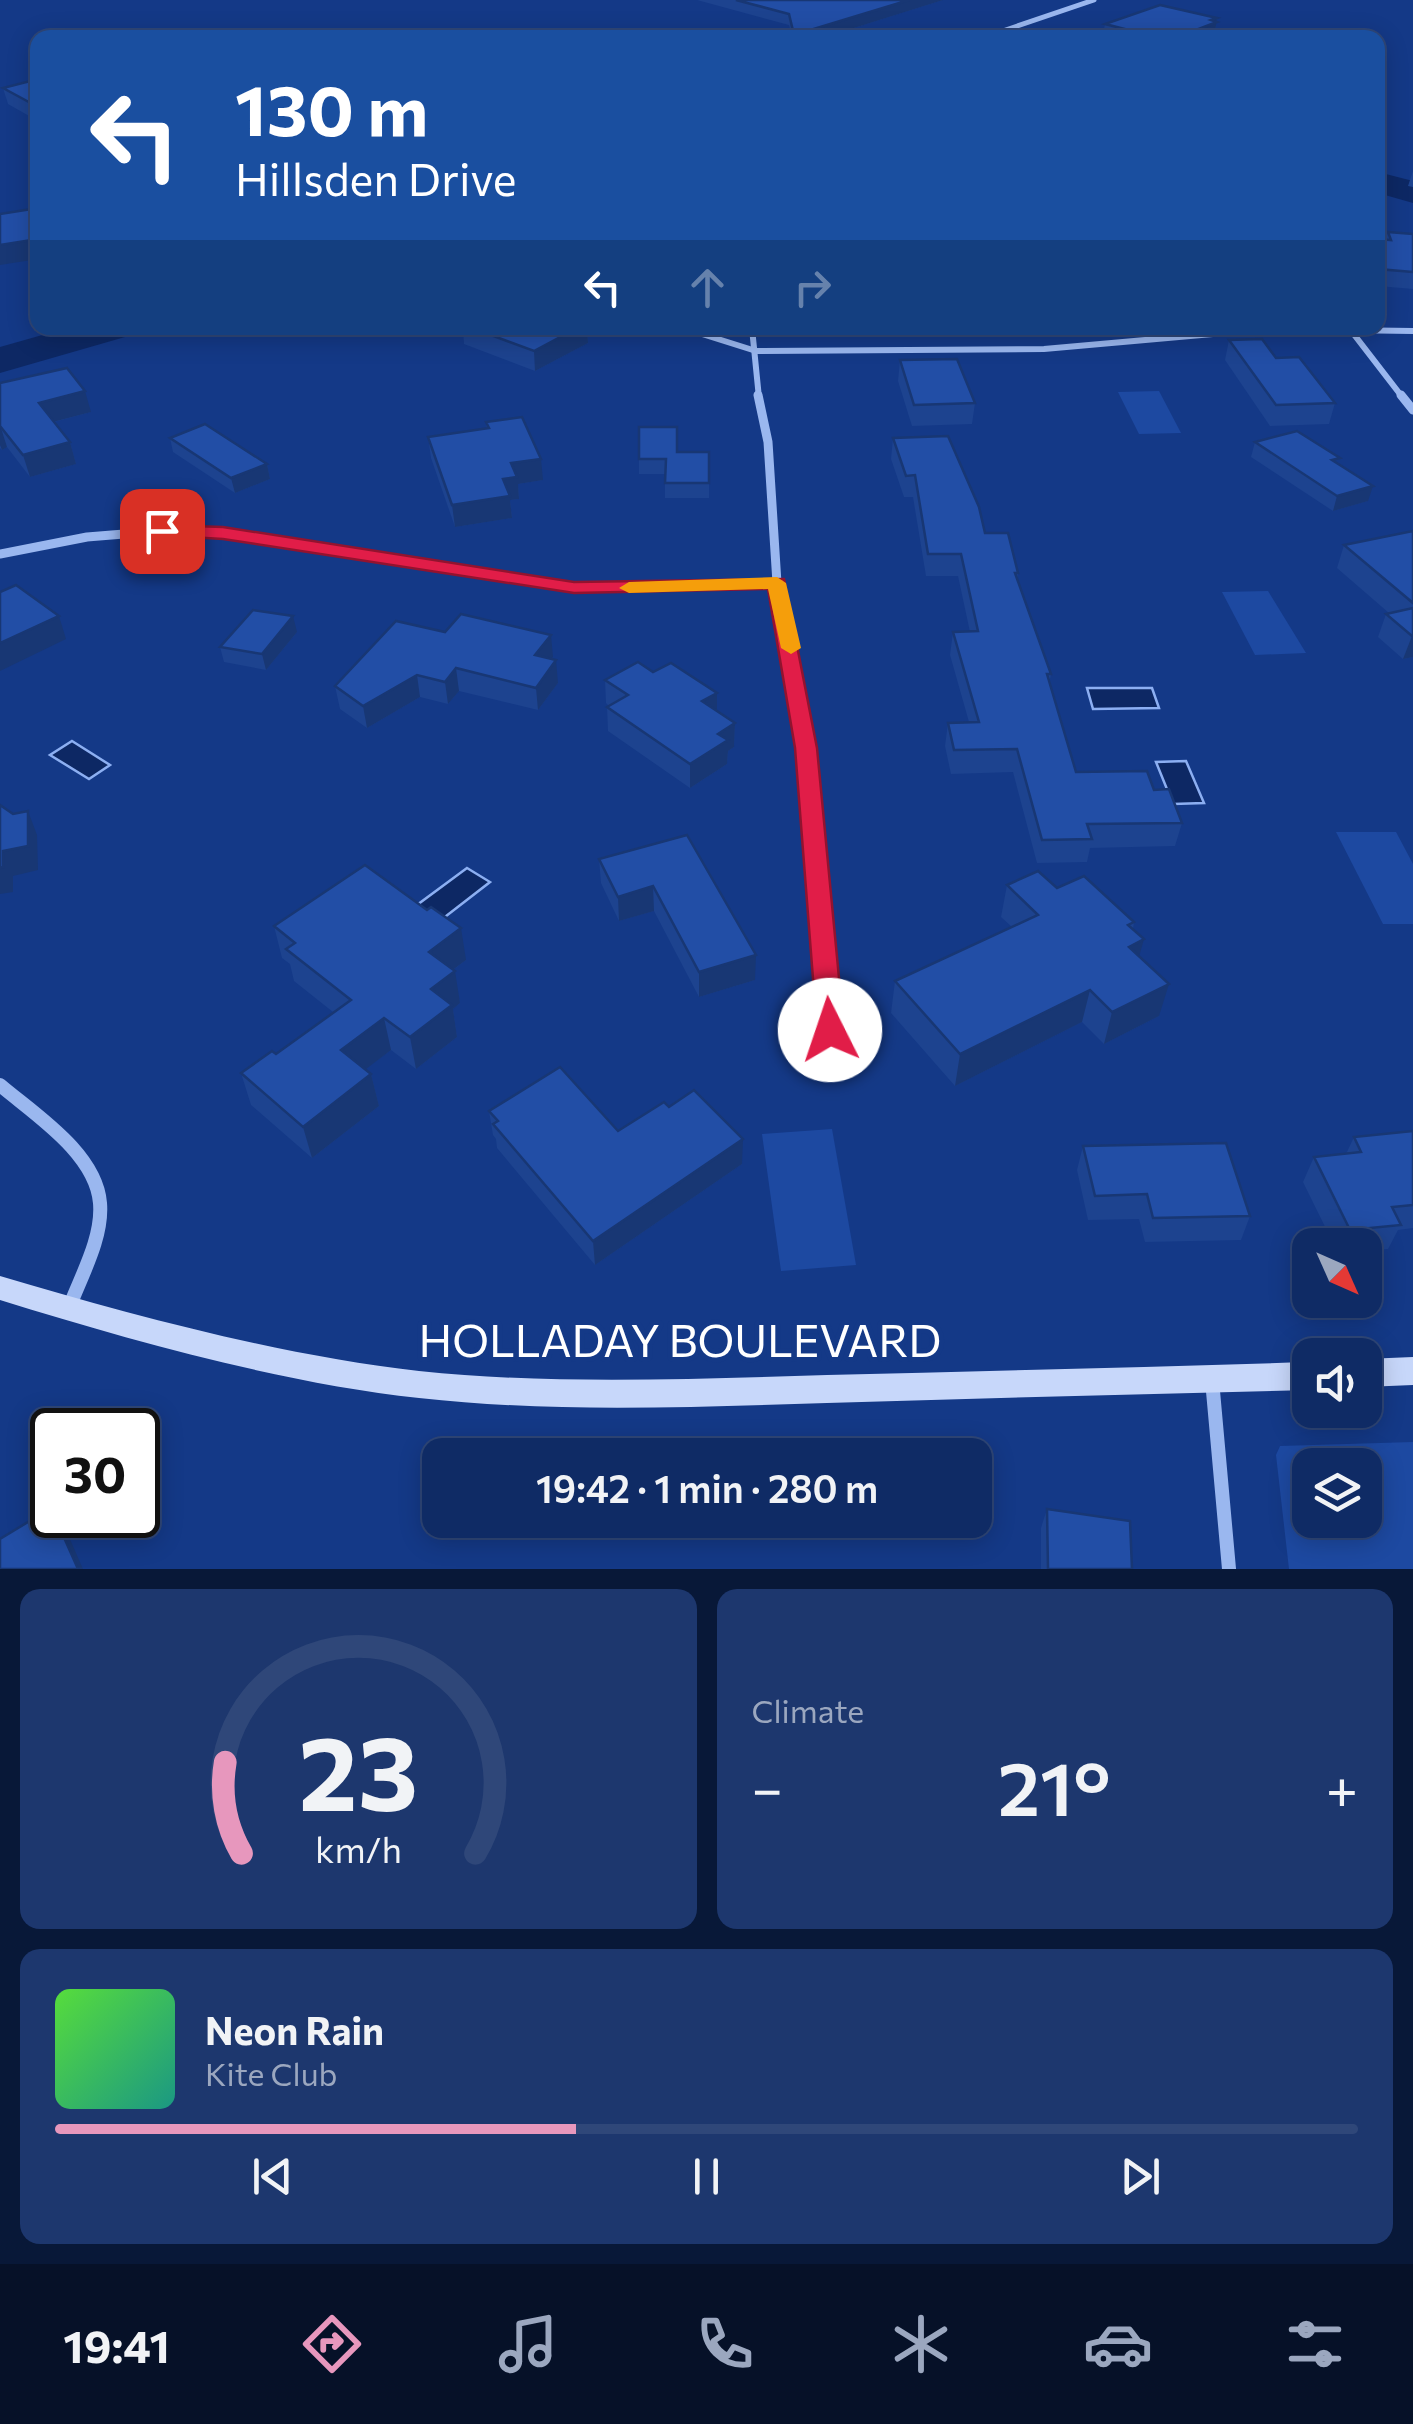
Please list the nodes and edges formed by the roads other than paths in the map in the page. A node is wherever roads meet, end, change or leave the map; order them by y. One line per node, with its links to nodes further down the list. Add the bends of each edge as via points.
1 (1094, 0): 2 (street)
2 (1006, 30)
3 (1385, 330): 4 (street)
4 (1413, 331)
5 (705, 335): 9 (street)
6 (753, 335): 9 (street)
7 (1182, 335): 9 (street, via 1044,349)
8 (1354, 335): 10 (street)
9 (756, 351): 12 (street)
10 (1413, 410)
11 (0, 554): 12 (street, via 87,537 177,531 574,588)
12 (777, 583): 13 (street, via 806,748)
13 (830, 1030)
14 (0, 1085): 16 (street, via 86,1165 100,1200)
15 (0, 1288): 16 (main road, HOLLADAY BOULEVARD)
16 (69, 1309): 20 (main road, HOLLADAY BOULEVARD, via 301,1366 478,1389 684,1393)
17 (1413, 1371): 18 (main road)
18 (1382, 1372)
19 (1292, 1377): 20 (main road, HOLLADAY BOULEVARD)
20 (1212, 1379): 21 (street)
21 (1229, 1569)

